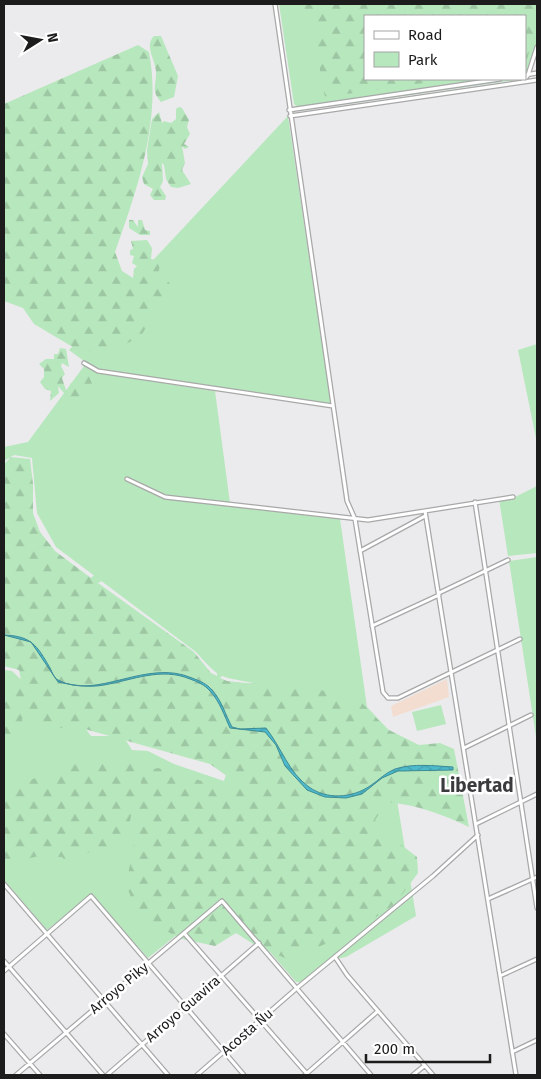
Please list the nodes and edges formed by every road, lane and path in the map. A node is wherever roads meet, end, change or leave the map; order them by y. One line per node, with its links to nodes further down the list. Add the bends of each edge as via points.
1 (275, 4): 8 (street)
2 (537, 47): 4 (street)
3 (537, 73): 4 (street)
4 (526, 75)
5 (493, 80): 8 (street)
6 (537, 80): 7 (street)
7 (522, 82): 9 (street)
8 (290, 110): 9 (street)
9 (290, 116): 11 (street)
10 (84, 363): 11 (street, via 98,371)
11 (333, 406): 17 (street, via 347,501)
12 (127, 480): 17 (street, via 165,497)
13 (513, 497): 14 (street)
14 (475, 502): 15 (street); 20 (street)
15 (425, 511): 16 (street); 17 (street, via 381,519)
16 (426, 516): 18 (street); 21 (street)
17 (355, 519): 18 (street)
18 (360, 551): 22 (street)
19 (508, 560): 20 (street)
20 (486, 571): 21 (street); 24 (street)
21 (439, 594): 22 (street); 25 (street)
22 (372, 626): 25 (street, via 383,692 388,698 398,698)
23 (520, 639): 24 (street)
24 (498, 650): 25 (street); 27 (street)
25 (452, 672): 28 (street)
26 (531, 715): 27 (street)
27 (509, 726): 28 (street); 30 (street)
28 (464, 748): 31 (street)
29 (537, 794): 30 (street)
30 (521, 802): 31 (street); 34 (street)
31 (476, 824): 32 (street)
32 (478, 834): 36 (street); 41 (street, Acosta Ñu)
33 (537, 877): 34 (street)
34 (533, 879): 36 (street); 37 (street)
35 (4, 884): 39 (street)
36 (488, 899): 48 (street)
37 (537, 908)
38 (184, 933): 40 (street, Arroyo Piky, via 222,901); 44 (street, Arroyo Piky); 47 (street)
39 (46, 934): 44 (street, via 91,896); 45 (street); 50 (street)
40 (259, 943): 47 (street, Arroyo Guavira); 49 (street)
41 (335, 957): 49 (street, Acosta Ñu); 52 (street)
42 (537, 959): 48 (street)
43 (4, 961): 45 (street)
44 (148, 963): 50 (street, Arroyo Piky); 51 (street)
45 (9, 966): 46 (street); 54 (street)
46 (4, 971)
47 (221, 976): 51 (street, Arroyo Guavira); 53 (street)
48 (500, 976): 60 (street)
49 (297, 988): 53 (street, Acosta Ñu); 57 (street)
50 (104, 1001): 54 (street, Arroyo Piky); 58 (street)
51 (185, 1007): 58 (street, Arroyo Guavira); 59 (street)
52 (378, 1011): 57 (street); 62 (street)
53 (260, 1020): 59 (street, Acosta Ñu); 69 (street)
54 (66, 1033): 61 (street, Arroyo Piky); 65 (street)
55 (4, 1034): 61 (street)
56 (537, 1040): 60 (street)
57 (343, 1042): 69 (street); 70 (street)
58 (142, 1045): 65 (street, Arroyo Guavira); 66 (street)
59 (224, 1052): 67 (street, Acosta Ñu); 68 (street)
60 (512, 1052): 73 (street)
61 (30, 1064): 63 (street, Arroyo Piky); 64 (street)
62 (424, 1066): 71 (street); 72 (street)
63 (16, 1075)
64 (40, 1075)
65 (105, 1075)
66 (168, 1075)
67 (197, 1075)
68 (244, 1075)
69 (307, 1075)
70 (371, 1075)
71 (413, 1075)
72 (432, 1075)
73 (516, 1075)

